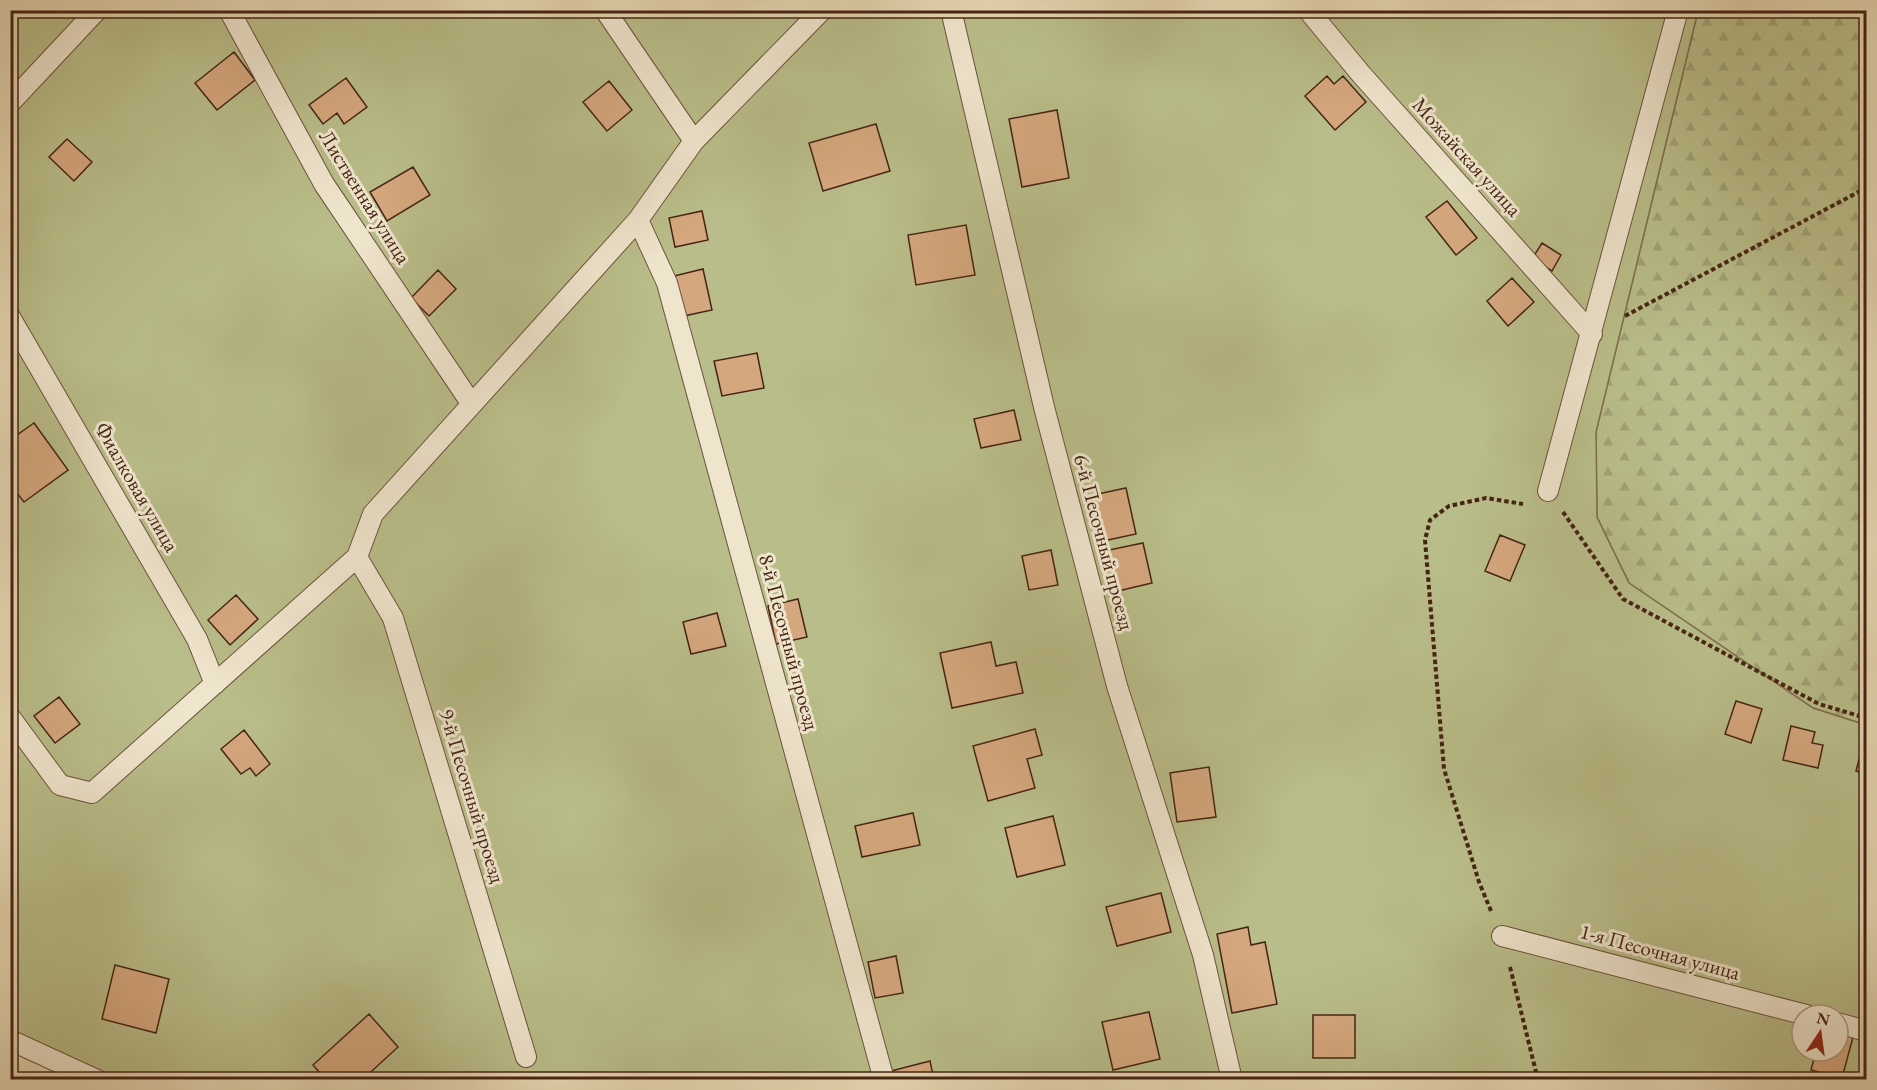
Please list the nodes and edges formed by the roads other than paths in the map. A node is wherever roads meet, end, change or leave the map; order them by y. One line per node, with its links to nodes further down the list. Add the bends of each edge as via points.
1 (97, 10): 8 (lane)
2 (229, 10): 13 (lane, Лиственная улица, via 324,184)
3 (605, 10): 9 (lane)
4 (822, 10): 9 (lane)
5 (951, 10): 26 (lane, 6-й Песочный проезд, via 1041,395 1117,686 1203,955)
6 (1308, 10): 12 (lane, Можайская улица)
7 (1678, 10): 12 (lane)
8 (10, 103)
9 (694, 141): 10 (lane)
10 (638, 220): 13 (lane); 25 (lane, 8-й Песочный проезд, via 666,283)
11 (10, 317): 16 (lane, Фиалковая улица, via 197,639)
12 (1593, 334): 14 (lane)
13 (471, 403): 15 (lane, via 373,514)
14 (1548, 491)
15 (357, 556): 16 (lane); 23 (lane, 9-й Песочный проезд, via 393,618)
16 (215, 684): 17 (lane, via 92,793 60,785)
17 (10, 717)
18 (1502, 936): 19 (lane, 1-я Песочная улица)
19 (1790, 1011)
20 (1850, 1026): 21 (lane)
21 (1866, 1031)
22 (10, 1040): 24 (lane)
23 (526, 1057)
24 (97, 1080)
25 (884, 1080)
26 (1233, 1080)

